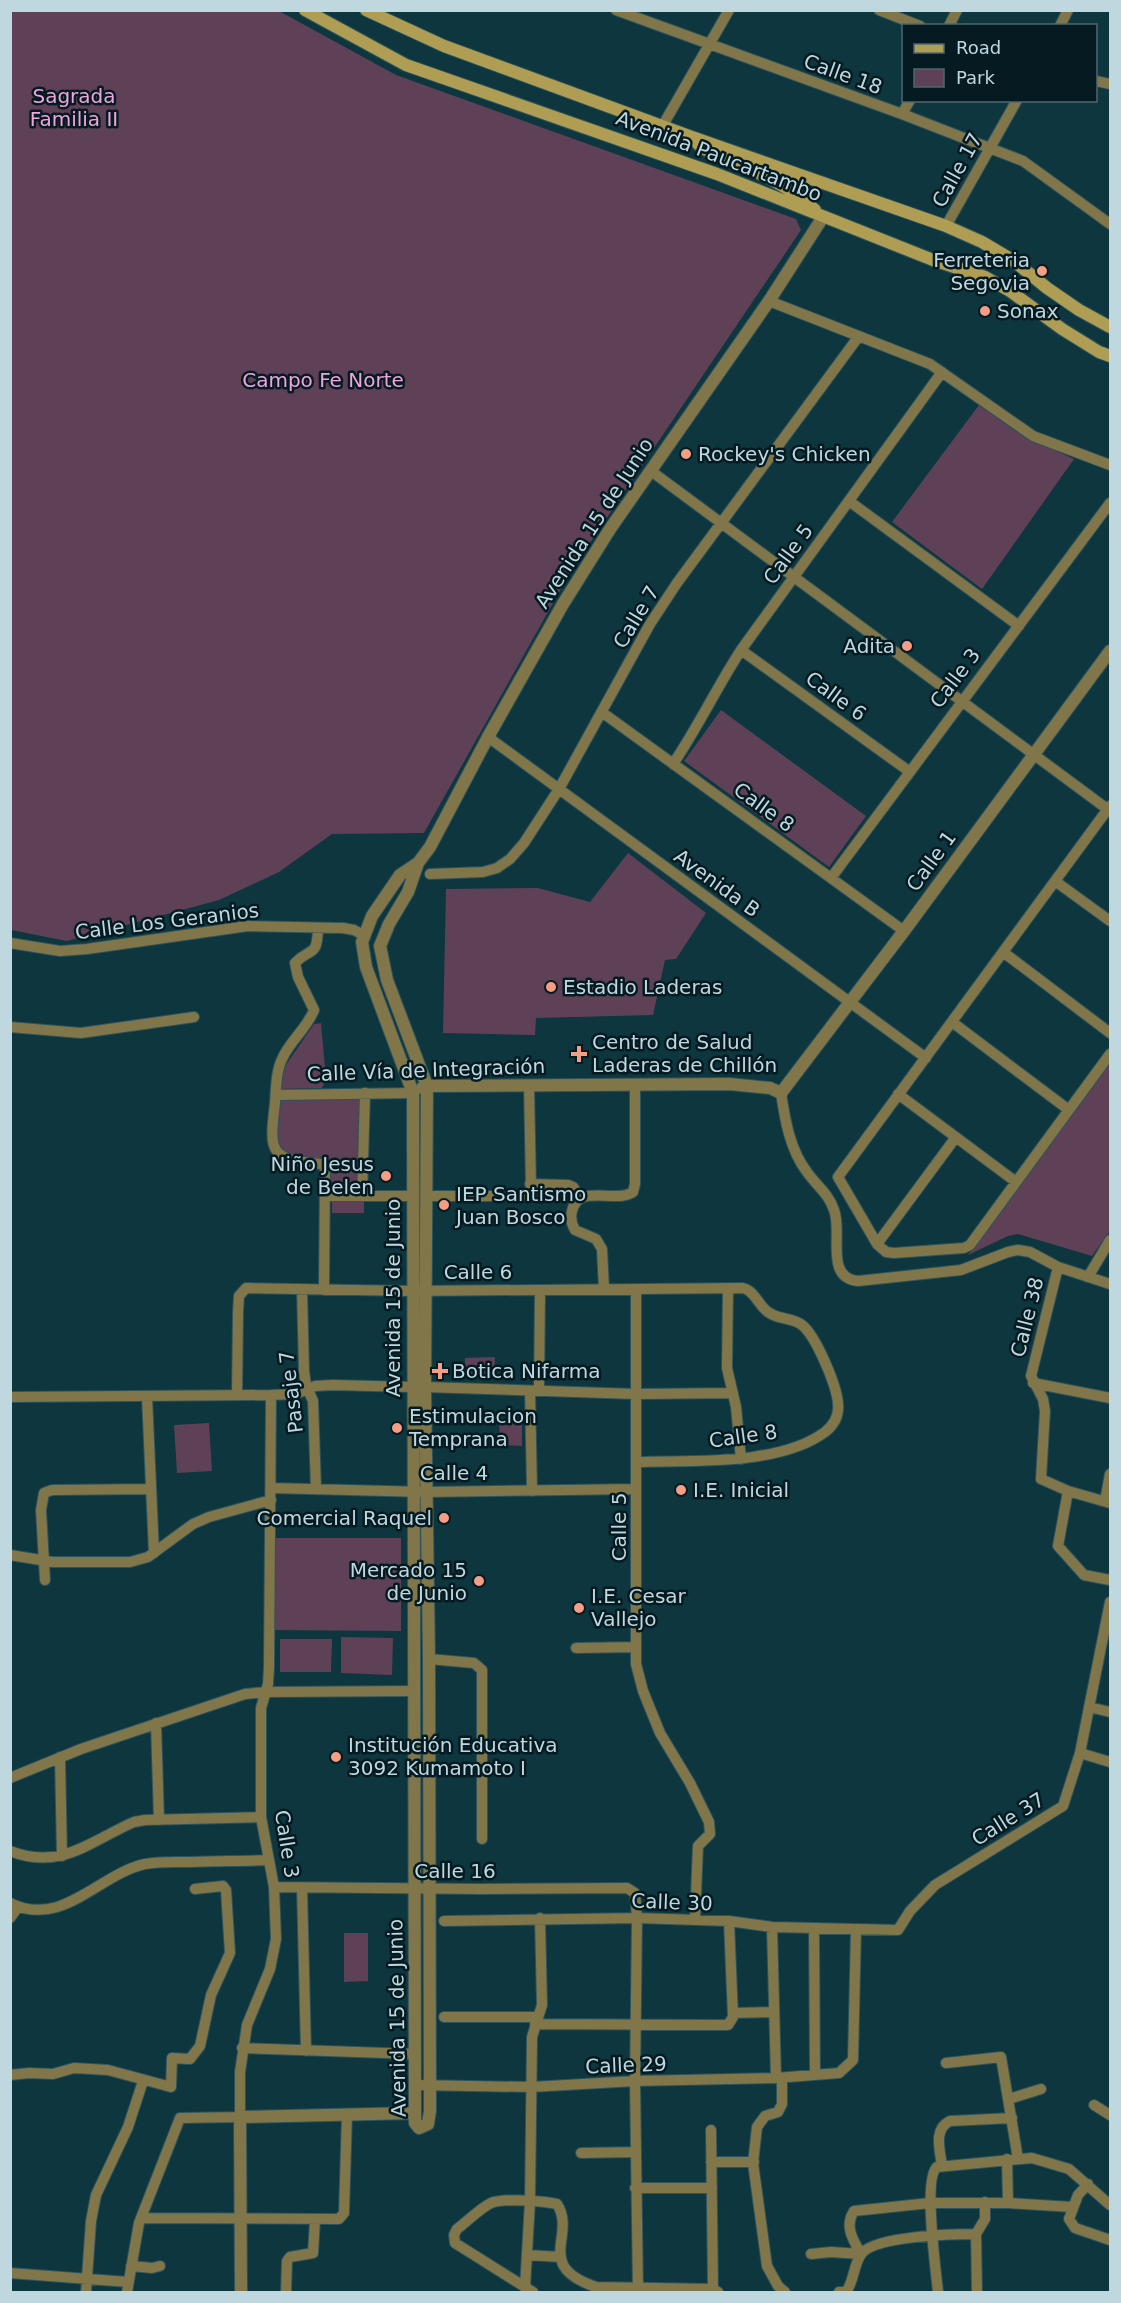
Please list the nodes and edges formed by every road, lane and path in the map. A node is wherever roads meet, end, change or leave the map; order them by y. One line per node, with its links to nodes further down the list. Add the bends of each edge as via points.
1 (305, 10): 18 (main road, Avenida Paucartambo, via 406,65 686,163)
2 (729, 10): 11 (street)
3 (879, 10): 8 (street)
4 (957, 10): 9 (street)
5 (1068, 10): 10 (street)
6 (620, 11): 11 (street, Calle 18)
7 (374, 12): 15 (main road, Avenida Paucartambo, via 444,45)
8 (915, 24)
9 (950, 24)
10 (1061, 24)
11 (709, 46): 14 (street, Calle 18); 15 (street)
12 (909, 102): 14 (street)
13 (1016, 102): 17 (street, Calle 17)
14 (902, 114): 17 (street, Calle 18)
15 (663, 125): 16 (main road, Avenida Paucartambo)
16 (689, 136): 18 (main road, via 704,149 766,177); 20 (main road, Avenida Paucartambo)
17 (990, 148): 19 (street, Calle 18, via 1023,161); 20 (street, Calle 17)
18 (823, 217): 21 (street, Avenida 15 de Junio); 24 (main road, Avenida Paucartambo, via 985,277)
19 (1110, 221)
20 (946, 226): 22 (main road, Avenida Paucartambo, via 1014,261 1055,293)
21 (769, 301): 23 (street); 27 (street, Avenida 15 de Junio)
22 (1110, 327)
23 (859, 336): 25 (street); 30 (street, Calle 7)
24 (1110, 356)
25 (942, 372): 26 (street, via 1032,436); 28 (street, Calle 5)
26 (1110, 465)
27 (651, 471): 30 (street); 37 (street, Avenida 15 de Junio, via 563,604)
28 (849, 501): 31 (street, Calle 5); 32 (street)
29 (1110, 503): 32 (street, Calle 3)
30 (722, 523): 31 (street); 36 (street, Calle 7, via 651,624)
31 (794, 576): 33 (street, Calle 5); 35 (street)
32 (1019, 626): 35 (street, Calle 3)
33 (741, 650): 39 (street, Calle 5); 40 (street, Calle 6)
34 (1110, 651): 38 (street, Calle 1)
35 (963, 701): 38 (street); 40 (street, Calle 3)
36 (603, 713): 39 (street, Calle 8); 41 (street, Calle 7)
37 (488, 737): 41 (street, Avenida B); 43 (street, Avenida 15 de Junio)
38 (1034, 754): 42 (street); 49 (street, Calle 1)
39 (673, 764): 45 (street, Calle 8)
40 (910, 772): 45 (street, Calle 3)
41 (560, 789): 44 (street, Calle 7, via 524,843 497,868); 53 (street, Avenida B)
42 (1110, 809): 46 (street)
43 (418, 863): 50 (street, Avenida 15 de Junio, via 392,884); 61 (street, Avenida 15 de Junio, via 408,891 381,940 380,952)
44 (430, 874)
45 (831, 878): 49 (street, Calle 8)
46 (1055, 881): 47 (street); 52 (street)
47 (1110, 921)
48 (318, 928): 50 (street, Calle Los Geranios, via 343,928); 51 (street, Calle Los Geranios, via 248,926 87,950 60,951); 66 (street, via 318,944 295,963 314,1010 283,1056)
49 (904, 931): 53 (street, Calle 1)
50 (363, 935): 64 (street, Avenida 15 de Junio, via 366,967)
51 (10, 943)
52 (1003, 952): 55 (street); 57 (street)
53 (850, 1002): 59 (street, Avenida B); 65 (street, Calle 1)
54 (195, 1017): 56 (street, via 81,1033)
55 (952, 1022): 59 (street); 68 (street)
56 (10, 1027)
57 (1110, 1033)
58 (1110, 1054): 68 (street)
59 (926, 1058): 67 (street)
60 (635, 1084): 62 (street, Calle Vía de Integración); 65 (street, Calle Vía de Integración, via 748,1084); 76 (street, via 635,1189 629,1195)
61 (427, 1086): 62 (street, Calle Vía de Integración); 64 (street, Calle Vía de Integración); 75 (street, Avenida 15 de Junio)
62 (528, 1086): 71 (street)
63 (365, 1093): 64 (street, Calle Vía de Integración); 66 (street, Calle Vía de Integración); 73 (street)
64 (412, 1093): 74 (street, Avenida 15 de Junio)
65 (782, 1093): 79 (street, via 796,1155 835,1211 837,1262 844,1278 858,1281 953,1272 1018,1250)
66 (276, 1095): 72 (street, via 271,1137 276,1150 292,1161 325,1167)
67 (898, 1095): 69 (street); 78 (street, via 838,1176)
68 (1069, 1110): 70 (street)
69 (956, 1137): 70 (street); 78 (street)
70 (1016, 1182): 78 (street, via 964,1248 894,1253)
71 (531, 1184): 75 (street, via 528,1193 520,1196); 76 (street, via 568,1185)
72 (325, 1196): 73 (street); 85 (street)
73 (362, 1196): 74 (street)
74 (411, 1196): 88 (street, Avenida 15 de Junio)
75 (426, 1196): 86 (street, Avenida 15 de Junio)
76 (581, 1198): 82 (street, via 574,1204 572,1225 579,1233 596,1239 602,1249)
77 (1110, 1240): 80 (street)
78 (877, 1244)
79 (1058, 1267): 80 (street); 90 (street, Calle 38, via 1031,1377)
80 (1088, 1277): 81 (street)
81 (1110, 1284)
82 (604, 1289): 87 (street, Calle 6); 89 (street, Calle 6)
83 (728, 1289): 89 (street, Calle 6); 94 (street, via 727,1368); 101 (street, Calle 6, via 748,1289 771,1314 805,1328 833,1383)
84 (302, 1290): 85 (street, Calle 6); 92 (street, Pasaje 7); 96 (street, Calle 6, via 246,1288 241,1293)
85 (324, 1290): 88 (street, Calle 6)
86 (426, 1290): 87 (street, Calle 6); 88 (street, Calle 6); 91 (street, Avenida 15 de Junio)
87 (540, 1290): 93 (street)
88 (412, 1291): 91 (street, Avenida 15 de Junio)
89 (636, 1291): 95 (street, Calle 5)
90 (1033, 1383): 100 (street); 111 (street, Calle 38, via 1045,1411 1041,1479)
91 (419, 1387): 92 (street, via 332,1385); 93 (street); 109 (street, Avenida 15 de Junio); 112 (street, Avenida 15 de Junio)
92 (308, 1389): 97 (street, via 296,1394); 107 (street, Pasaje 7, via 313,1401)
93 (535, 1391): 95 (street); 110 (street)
94 (733, 1393): 95 (street); 102 (street)
95 (636, 1394): 103 (street, Calle 5)
96 (237, 1395): 97 (street); 99 (street)
97 (271, 1395): 105 (street, Calle 3)
98 (10, 1397): 99 (street)
99 (147, 1397): 106 (street)
100 (1110, 1398)
101 (838, 1411): 102 (street, Calle 8, via 832,1426 813,1438 789,1449)
102 (741, 1459): 103 (street, Calle 8)
103 (637, 1462): 108 (street, Calle 5)
104 (1110, 1474): 114 (street)
105 (271, 1488): 107 (street, Calle 4); 113 (street, Calle 3)
106 (150, 1489): 115 (street); 117 (street, via 47,1491 42,1497)
107 (316, 1489): 109 (street, Calle 4)
108 (636, 1489): 110 (street, Calle 4); 121 (street, Calle 5)
109 (413, 1491): 112 (street, Calle 4); 124 (street, Avenida 15 de Junio)
110 (532, 1491): 112 (street, Calle 4)
111 (1068, 1491): 114 (street); 119 (street, via 1058,1546 1084,1575)
112 (426, 1492): 123 (street, Avenida 15 de Junio)
113 (271, 1500): 115 (street, via 193,1524); 125 (street, Calle 3, via 269,1667)
114 (1108, 1502)
115 (154, 1553): 117 (street, via 130,1562)
116 (10, 1555): 117 (street)
117 (44, 1561): 118 (street)
118 (45, 1580)
119 (1110, 1580)
120 (1110, 1608): 126 (street, Calle 37)
121 (635, 1647): 122 (street); 148 (street, Calle 5, via 639,1677 655,1721 710,1826 708,1837 698,1846)
122 (576, 1648)
123 (429, 1659): 135 (street, via 474,1663 482,1670); 143 (street, Avenida 15 de Junio)
124 (414, 1691): 125 (street); 142 (street, Avenida 15 de Junio)
125 (265, 1692): 128 (street, via 245,1694); 133 (street, Calle 3, via 261,1708)
126 (1089, 1707): 127 (street); 129 (street, Calle 37)
127 (1110, 1712)
128 (156, 1724): 130 (street); 134 (street)
129 (1080, 1753): 131 (street); 154 (street, Calle 37, via 1063,1806 935,1885)
130 (60, 1757): 132 (street); 137 (street)
131 (1110, 1762)
132 (10, 1778)
133 (261, 1817): 134 (street); 138 (street, Calle 3)
134 (159, 1820): 137 (street, via 134,1822)
135 (482, 1839)
136 (10, 1851): 137 (street, via 36,1859)
137 (62, 1856)
138 (269, 1860): 139 (street, Calle 3); 144 (street, via 146,1864 118,1875 75,1901 53,1908)
139 (274, 1887): 140 (street, Calle 16); 160 (street, Calle 3, via 275,1955 252,2011)
140 (302, 1888): 142 (street, Calle 16); 161 (street)
141 (195, 1889): 167 (street, via 223,1886 226,1890 230,1953 211,1995 195,2055 190,2059 172,2058 171,2087)
142 (414, 1889): 143 (street, Calle 16); 162 (street, Avenida 15 de Junio)
143 (429, 1889): 147 (street, Calle 16, via 627,1888 634,1893); 170 (street, Avenida 15 de Junio)
144 (14, 1905): 145 (street)
145 (10, 1918)
146 (540, 1918): 147 (street, Calle 30); 149 (street, Calle 30); 158 (street, via 542,1998)
147 (637, 1918): 148 (street, Calle 30); 159 (street)
148 (695, 1920): 150 (street, Calle 30)
149 (444, 1921)
150 (729, 1921): 151 (street, Calle 30); 156 (street)
151 (772, 1927): 152 (street, Calle 30); 155 (street)
152 (814, 1928): 153 (street, Calle 30); 165 (street)
153 (856, 1929): 154 (street, Calle 30); 165 (street, Calle 29, via 853,2060 838,2073)
154 (898, 1930)
155 (774, 2012): 156 (street); 166 (street)
156 (733, 2013): 159 (street, via 728,2025)
157 (444, 2017): 158 (street)
158 (536, 2020): 159 (street); 171 (street)
159 (637, 2025): 168 (street)
160 (243, 2048): 161 (street); 178 (street, Calle 3)
161 (306, 2051): 162 (street)
162 (415, 2054): 169 (street, Avenida 15 de Junio)
163 (946, 2063): 173 (street, via 1001,2057)
164 (10, 2075): 167 (street, via 53,2074 74,2068 108,2070)
165 (815, 2075): 166 (street, Calle 29)
166 (779, 2078): 168 (street, Calle 29); 185 (street, via 782,2104 778,2112 765,2116 757,2127)
167 (143, 2081): 209 (street, via 128,2127 96,2195)
168 (635, 2081): 171 (street, Calle 29); 182 (street)
169 (415, 2085): 170 (street, Calle 29); 175 (street, Avenida 15 de Junio)
170 (430, 2086): 171 (street, Calle 29); 175 (street, Avenida 15 de Junio, via 429,2119 424,2127 415,2123)
171 (531, 2087): 190 (street)
172 (1041, 2089): 173 (street)
173 (1009, 2099): 179 (street)
174 (1094, 2105): 177 (street)
175 (415, 2113): 176 (street)
176 (347, 2114): 178 (street); 198 (street, via 344,2213 339,2219)
177 (1110, 2115)
178 (240, 2117): 196 (street, via 180,2118); 197 (street, Calle 3)
179 (1012, 2118): 183 (street); 186 (street, via 945,2124 939,2135)
180 (711, 2130): 184 (street)
181 (581, 2152): 182 (street)
182 (635, 2152): 188 (street)
183 (1013, 2159): 186 (street); 187 (street, via 1054,2163); 193 (street)
184 (711, 2162): 185 (street); 189 (street)
185 (754, 2162): 217 (street, via 767,2266)
186 (942, 2166): 192 (street, via 934,2169 932,2175)
187 (1088, 2184): 194 (street); 195 (street)
188 (635, 2188): 189 (street); 212 (street)
189 (712, 2188): 213 (street)
190 (530, 2201): 204 (street); 205 (street, via 557,2204 560,2209); 211 (street, via 494,2202 454,2235 455,2243)
191 (985, 2202): 192 (street); 193 (street); 199 (street, via 985,2218)
192 (930, 2203): 200 (street); 203 (street, via 854,2211 849,2223 850,2236)
193 (1008, 2203): 195 (street)
194 (1110, 2205)
195 (1072, 2207): 201 (street, via 1069,2219 1075,2228)
196 (141, 2218): 197 (street); 206 (street)
197 (240, 2219): 198 (street); 215 (street, Calle 3)
198 (315, 2220): 216 (street, via 314,2253 287,2261)
199 (976, 2234): 200 (street); 220 (street)
200 (933, 2235): 203 (street, via 872,2246); 219 (street)
201 (1110, 2240)
202 (811, 2254): 203 (street)
203 (861, 2254): 218 (street, via 853,2283 846,2292)
204 (527, 2255): 205 (street); 211 (street)
205 (561, 2257): 212 (street, via 579,2282 596,2288)
206 (131, 2266): 207 (street); 210 (street)
207 (160, 2266)
208 (10, 2273): 209 (street)
209 (86, 2280): 210 (street); 214 (street)
210 (128, 2287)
211 (529, 2290)
212 (638, 2291): 213 (street)
213 (716, 2291)
214 (86, 2292)
215 (241, 2292)
216 (286, 2292)
217 (785, 2292)
218 (839, 2292)
219 (938, 2292)
220 (977, 2292)

